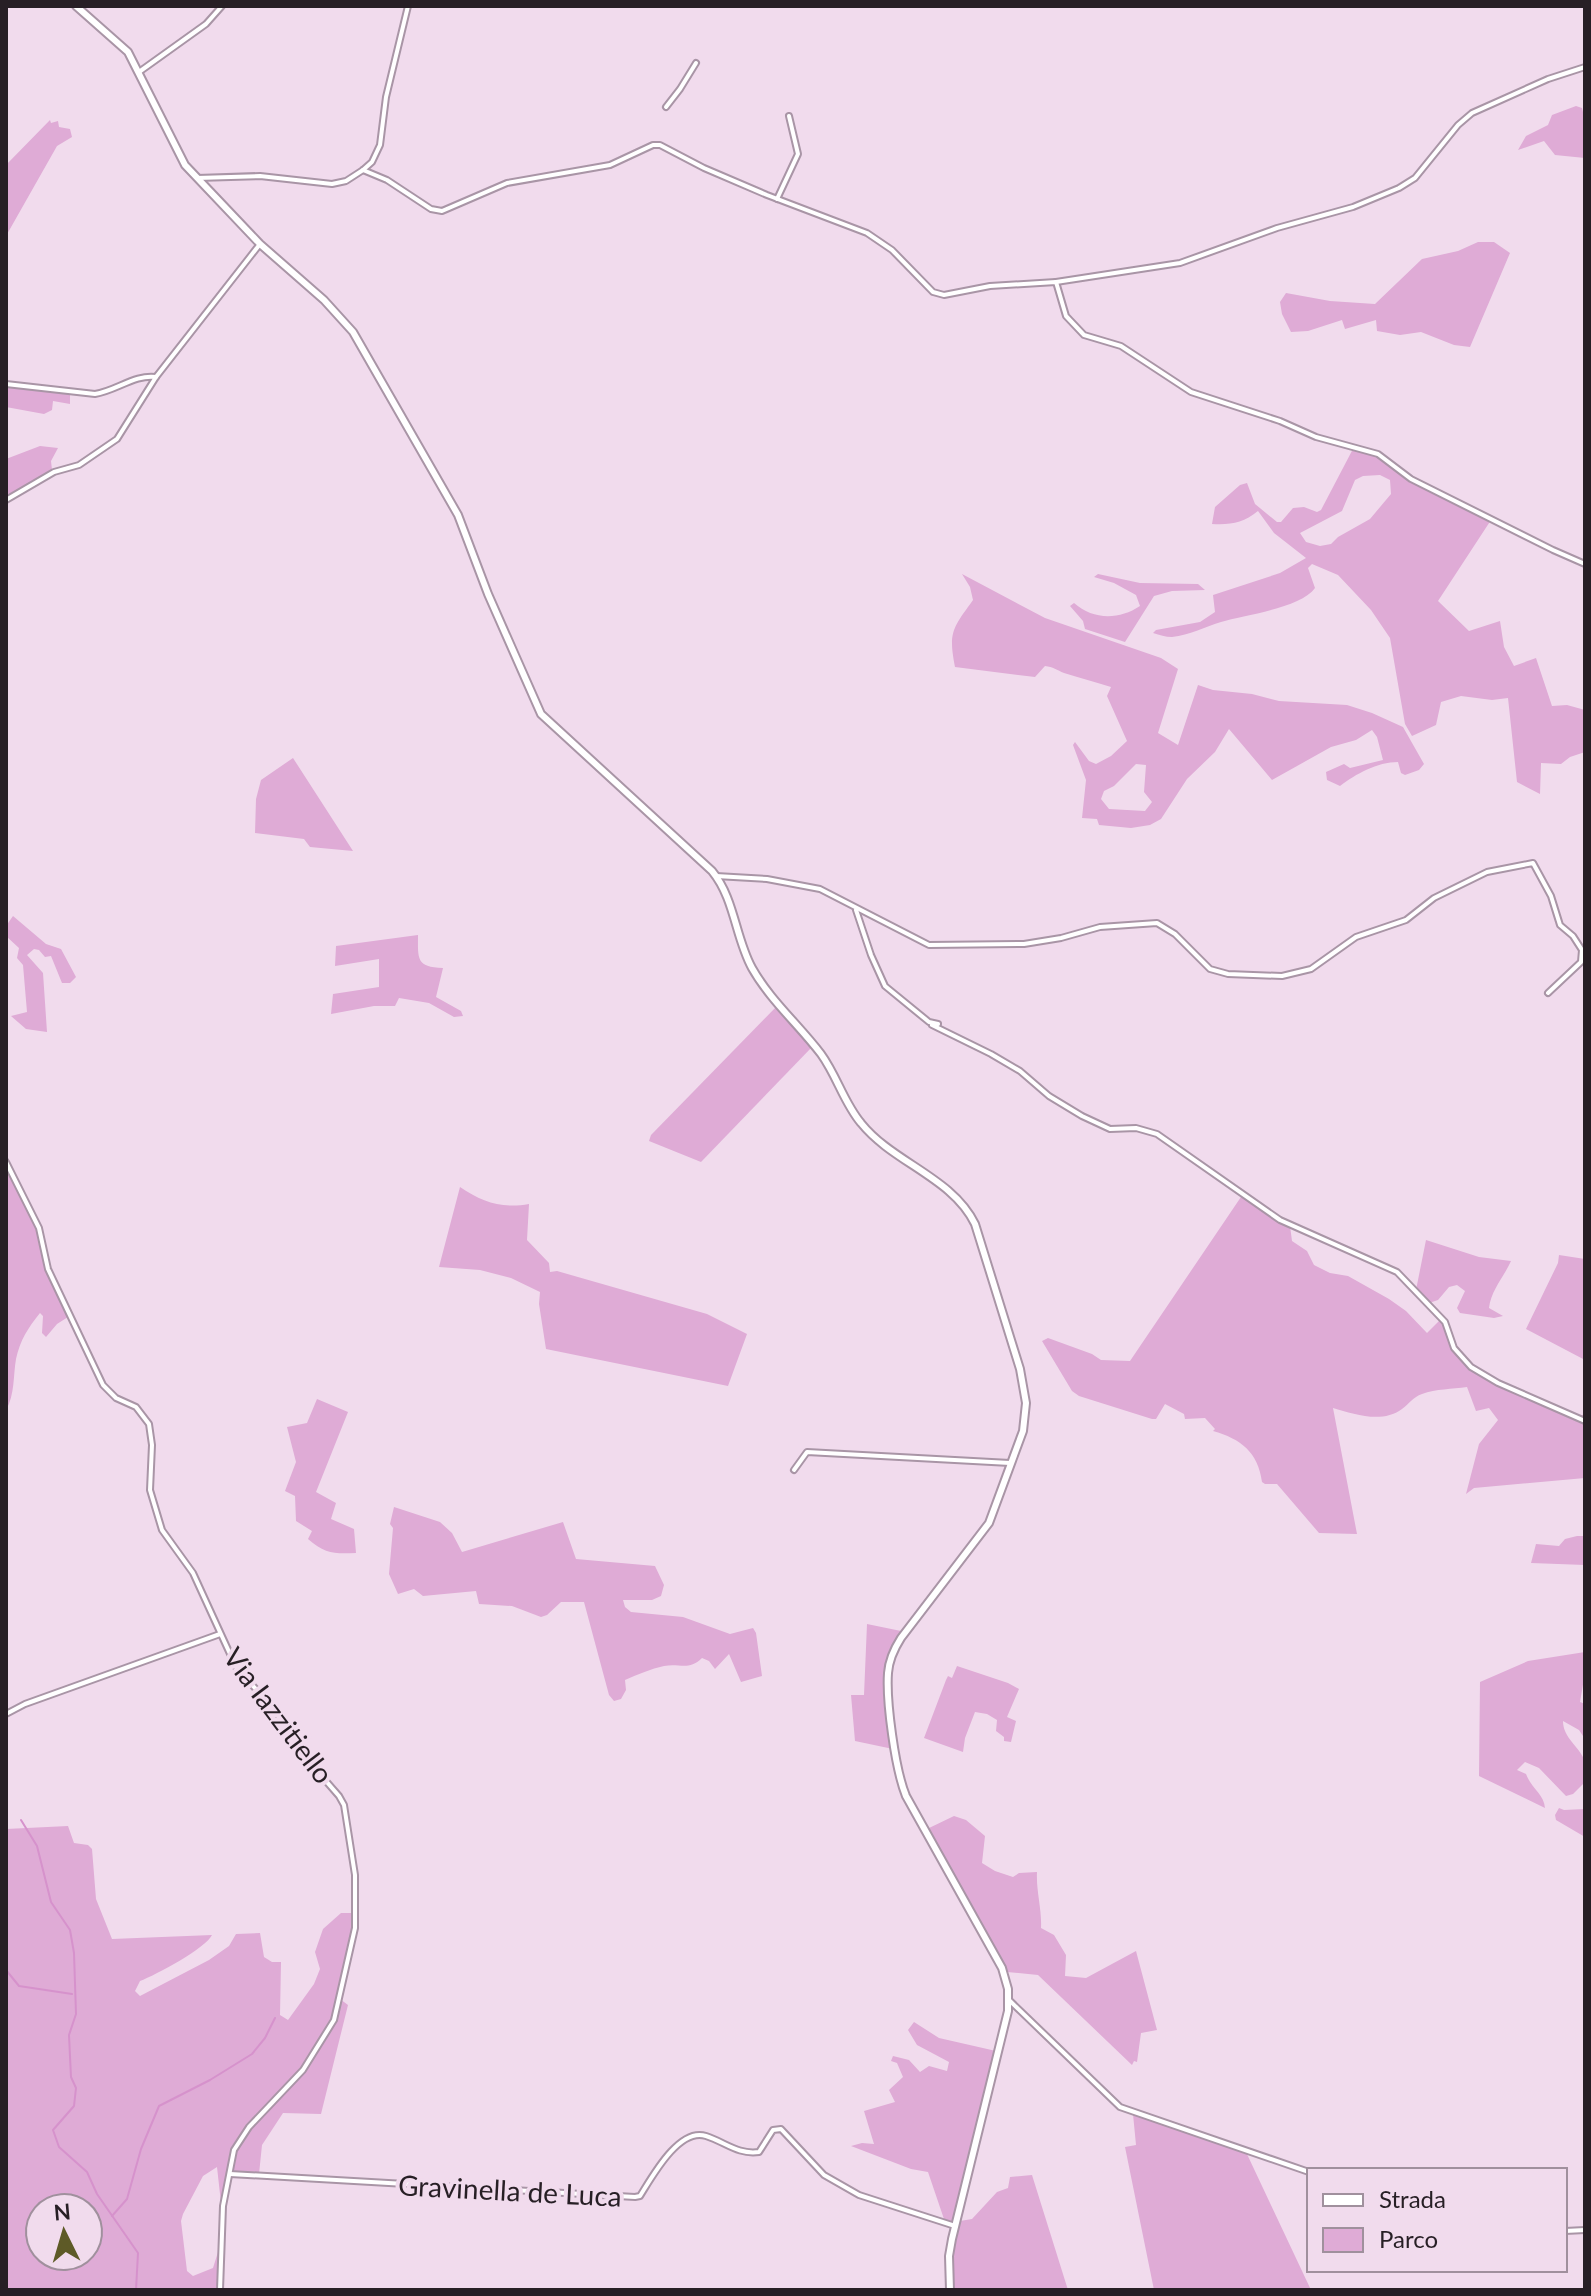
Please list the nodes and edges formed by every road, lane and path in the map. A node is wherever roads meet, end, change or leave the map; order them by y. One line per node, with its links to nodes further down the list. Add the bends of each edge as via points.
1 (76, 6): 6 (main road, via 124,48)
2 (222, 6): 6 (street, via 206,24)
3 (408, 6): 9 (street, via 380,145)
4 (696, 63): 7 (street)
5 (1585, 67): 13 (street, via 1472,113 1415,178 1353,207 1180,263)
6 (139, 72): 10 (main road, via 177,152)
7 (666, 107)
8 (789, 116): 11 (street, via 798,154)
9 (363, 170): 10 (street, via 332,184 260,176); 11 (street, via 442,211 507,183 610,165 660,145)
10 (197, 178): 12 (main road)
11 (777, 199): 13 (street, via 867,233 938,294)
12 (260, 244): 14 (street); 18 (main road, via 339,315 367,355 458,515 541,714)
13 (1056, 282): 17 (street, via 1066,316 1084,335 1121,346 1191,392 1378,454 1411,479)
14 (156, 377): 15 (street, via 95,394); 16 (street, via 111,445)
15 (6, 384)
16 (6, 500)
17 (1585, 564)
18 (716, 876): 19 (street, via 806,886); 23 (main road, via 752,968 821,1054 859,1121 969,1213 1024,1388 1025,1422)
19 (856, 908): 20 (street, via 923,944 941,947 1024,944 1100,927 1157,923 1210,969 1282,976 1311,969 1356,937 1406,920 1434,898 1487,872 1533,863 1560,925 1582,950 1581,962); 22 (street, via 885,986 935,1024 1020,1071 1082,1116 1110,1129 1136,1128 1162,1137 1280,1220 1392,1269 1445,1322 1454,1348 1471,1367)
20 (1548, 993)
21 (6, 1162): 25 (street, Via Iazzitiello, via 39,1228 55,1286 103,1385 136,1407 149,1424 155,1514 193,1573)
22 (1585, 1421)
23 (1013, 1463): 24 (street, via 807,1452); 27 (main road, via 989,1523 894,1649 888,1681 901,1783 1002,1968)
24 (794, 1470)
25 (220, 1634): 26 (street); 29 (street, Via Iazzitiello, via 242,1675 273,1708 344,1805 357,1913 331,2027 303,2070 239,2139)
26 (6, 1714)
27 (1009, 2000): 28 (street, via 1120,2107); 30 (main road)
28 (1307, 2171)
29 (230, 2174): 30 (street, Gravinella de Luca, via 635,2197 683,2141 705,2135 726,2147 759,2152 773,2130 781,2129 824,2175 859,2195); 31 (street, Via Iazzitiello, via 221,2222)
30 (955, 2226): 32 (main road)
31 (220, 2290)
32 (950, 2290)

